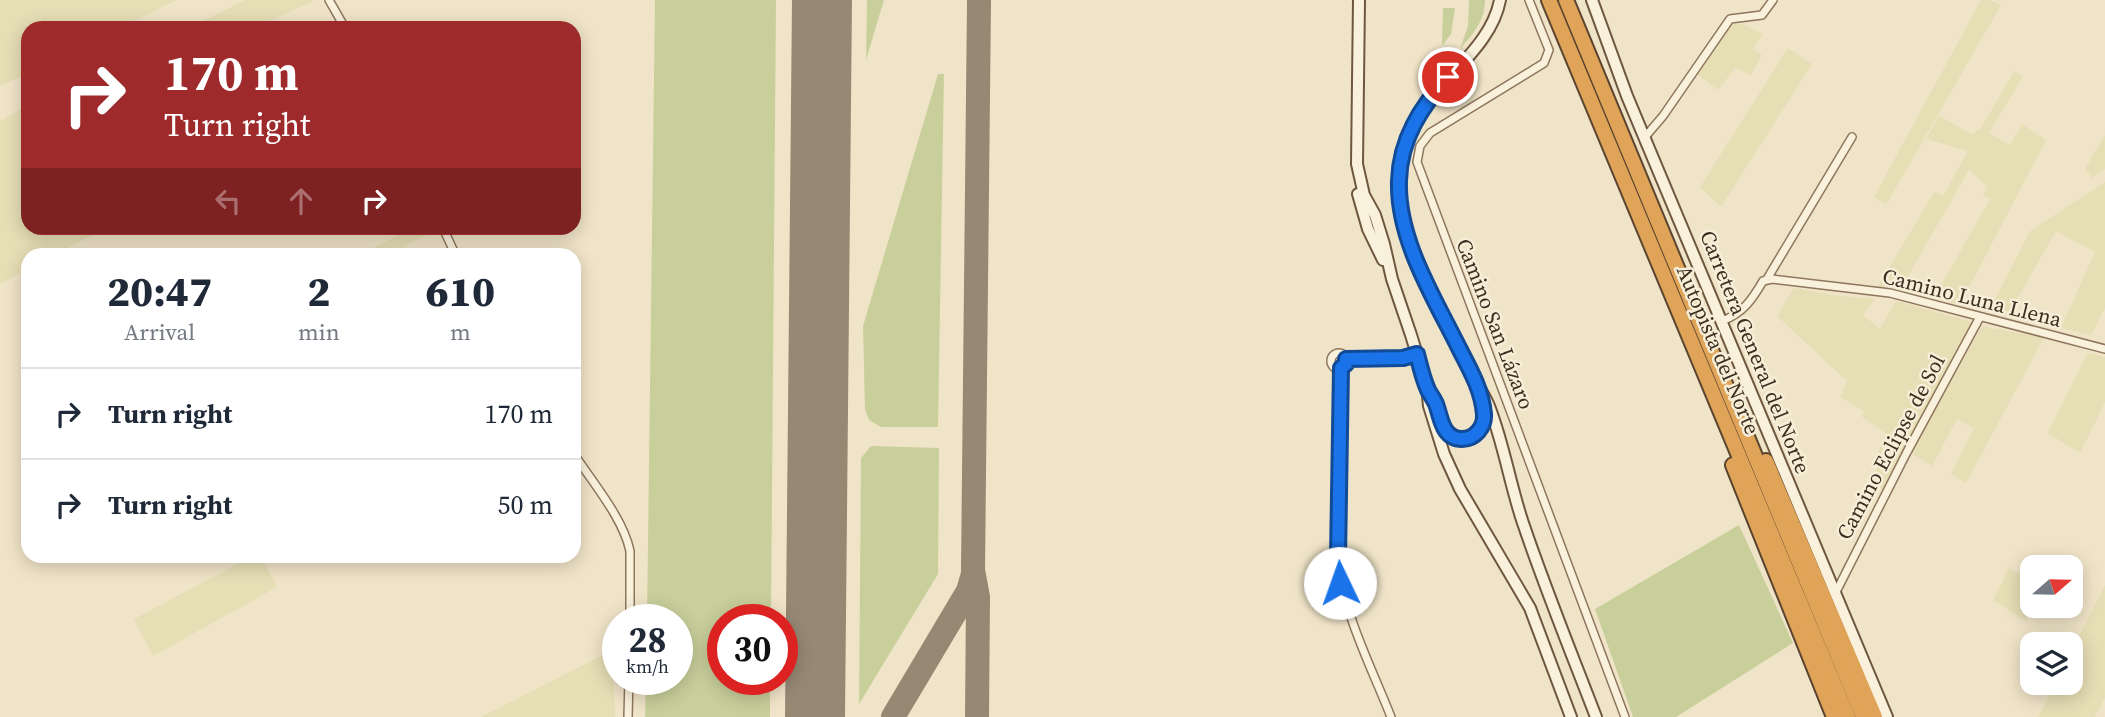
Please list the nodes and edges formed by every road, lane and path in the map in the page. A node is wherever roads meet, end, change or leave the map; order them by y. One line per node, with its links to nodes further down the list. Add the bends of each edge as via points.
1 (328, 0): 9 (street)
2 (1359, 0): 12 (main road)
3 (1500, 0): 22 (main road, via 1482,38 1418,116 1405,146 1399,181 1413,248)
4 (1529, 0): 33 (street, Camino San Lázaro, via 1549,50 1544,64 1430,133 1420,146 1418,162)
5 (1549, 0): 24 (highway, Autopista del Norte)
6 (1566, 0): 20 (highway, Autopista del Norte)
7 (1592, 0): 10 (main road, Carretera General del Norte)
8 (1773, 0): 10 (street, via 1762,15 1730,19)
9 (341, 21)
10 (1645, 137): 16 (main road, Carretera General del Norte)
11 (1852, 137): 14 (street)
12 (1358, 144): 13 (main road, via 1359,179 1375,215); 13 (main road, via 1354,179 1368,229)
13 (1392, 278): 18 (main road)
14 (1767, 279): 15 (street, Camino Luna Llena, via 1891,293); 16 (street, via 1746,307)
15 (1980, 317): 17 (street, Camino Luna Llena); 26 (street, Camino Eclipse de Sol)
16 (1722, 321): 26 (main road, Carretera General del Norte)
17 (2105, 349)
18 (1417, 354): 19 (street); 23 (main road)
19 (1346, 359): 21 (street); 21 (street, via 1340,353 1332,356 1332,365)
20 (1719, 365): 36 (highway, Autopista del Norte); 37 (highway, via 1775,480)
21 (1341, 368): 30 (street, via 1340,583)
22 (1478, 386): 23 (main road, via 1483,423 1476,434 1464,439 1445,430); 32 (main road, via 1493,415 1523,524)
23 (1427, 387): 31 (main road, via 1450,468 1530,608)
24 (1729, 433): 34 (highway, via 1732,464); 35 (highway, Autopista del Norte)
25 (581, 465): 27 (street, via 625,533 630,551)
26 (1835, 595): 38 (main road, Carretera General del Norte)
27 (630, 604)
28 (629, 695): 29 (street)
29 (628, 717)
30 (1391, 717)
31 (1572, 717)
32 (1596, 717)
33 (1625, 717)
34 (1834, 717)
35 (1849, 717)
36 (1863, 717)
37 (1875, 717)
38 (1887, 717)

